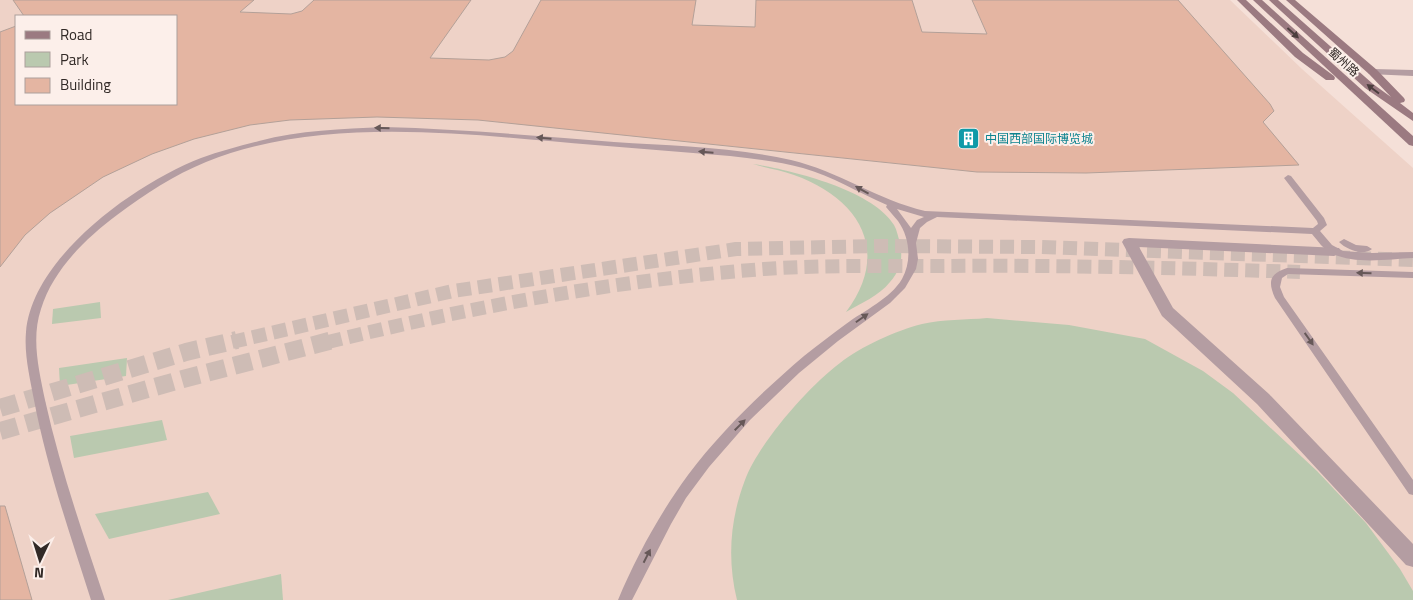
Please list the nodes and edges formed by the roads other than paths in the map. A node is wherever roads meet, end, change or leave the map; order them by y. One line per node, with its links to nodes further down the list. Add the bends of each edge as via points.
1 (1241, 0): 9 (main road, via 1299,55)
2 (1258, 0): 9 (main road, 蜀州路, one-way to 9)
3 (1273, 0): 8 (main road, 蜀州路, one-way to 3, via 1369,86)
4 (1290, 0): 5 (main road)
5 (1373, 72): 6 (street); 7 (main road)
6 (1413, 73)
7 (1413, 114)
8 (1413, 118)
9 (1398, 128): 10 (main road, 蜀州路)
10 (1413, 142)
11 (1288, 178): 14 (lane, via 1321,220 1323,225)
12 (883, 202): 13 (lane, via 913,212); 15 (lane, via 903,220); 21 (lane, one-way to 21, via 832,174 791,162 712,152 424,129 340,130 272,140 202,162 157,183 109,215 83,238 42,293 32,322 30,348 47,439)
13 (941, 215): 14 (lane); 15 (lane, via 921,220 916,225)
14 (1315, 231): 16 (lane, via 1328,246)
15 (912, 242): 22 (lane, one-way to 15, via 682,494 709,457 788,377 898,290 913,264)
16 (1339, 246): 17 (lane, via 1348,254); 20 (street, via 1129,242 1167,312 1263,399)
17 (1413, 253)
18 (1413, 276): 19 (lane, one-way to 19, via 1294,270 1277,276 1275,287)
19 (1413, 490)
20 (1413, 558)
21 (98, 600)
22 (624, 600)

